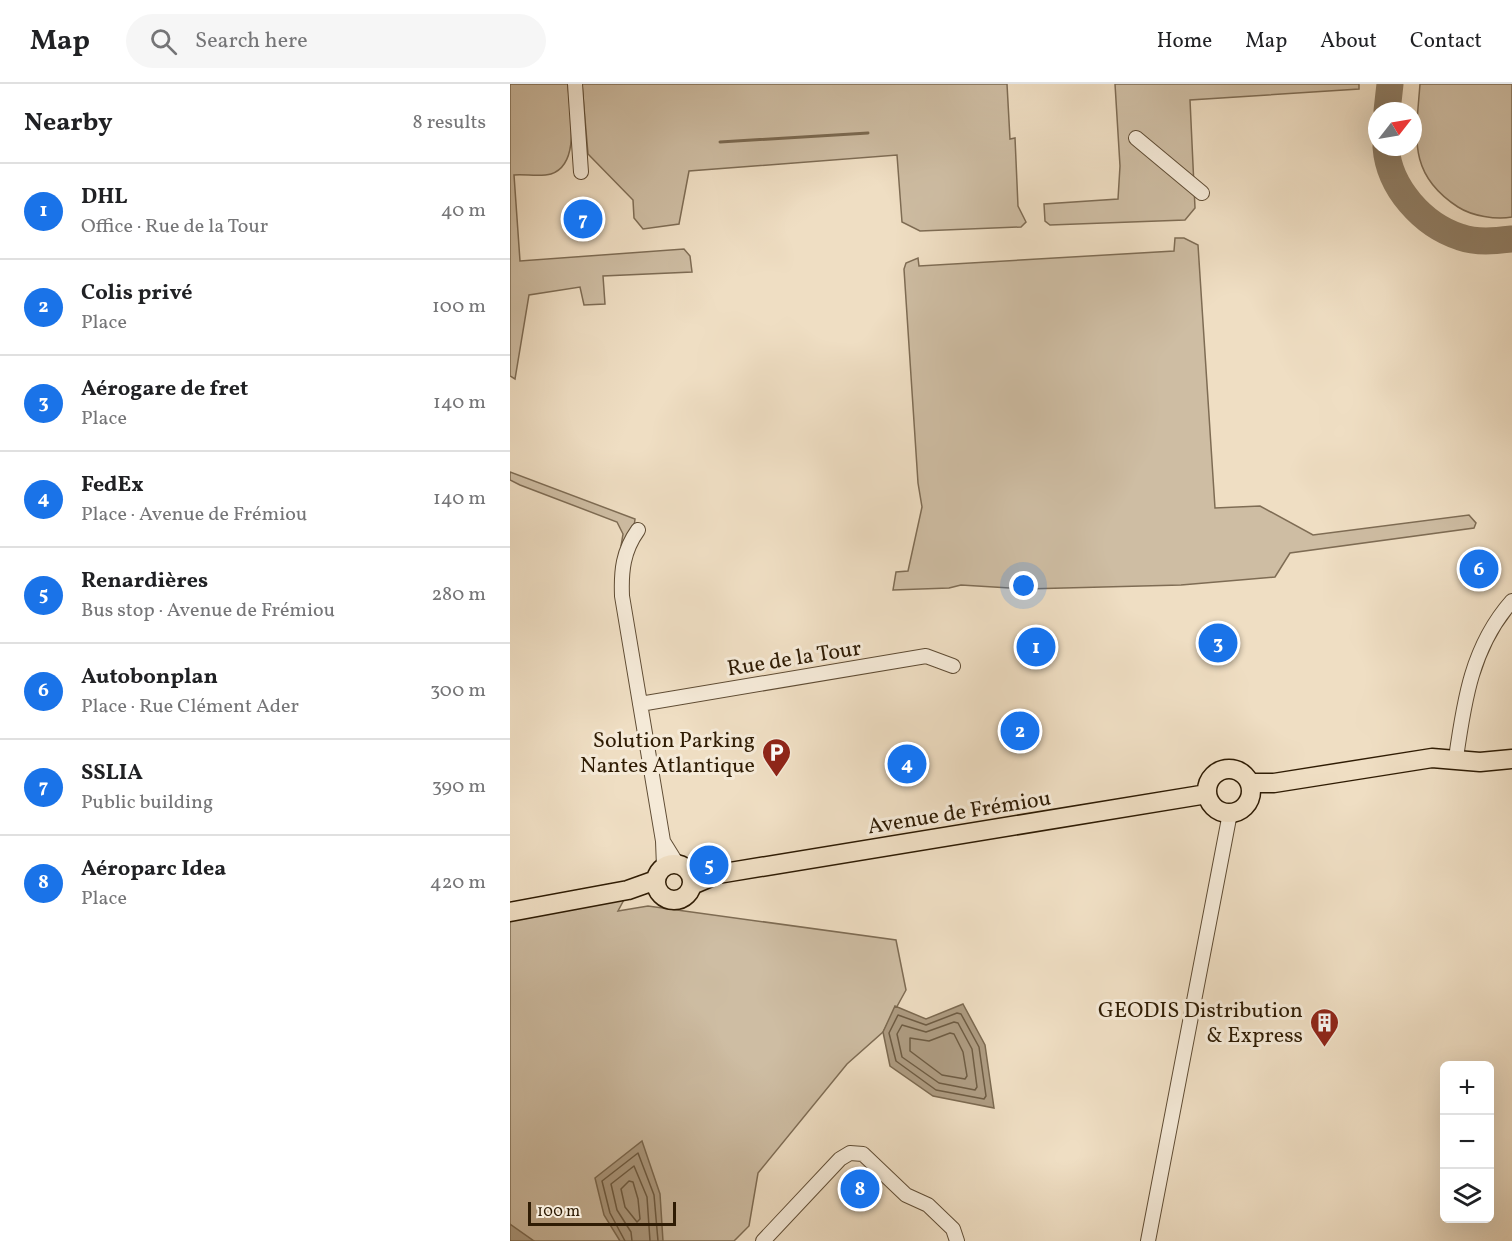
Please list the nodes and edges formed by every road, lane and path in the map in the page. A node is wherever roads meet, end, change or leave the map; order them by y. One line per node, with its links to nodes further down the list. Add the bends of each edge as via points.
1 (575, 84): 3 (street)
2 (1136, 138): 4 (street)
3 (581, 172)
4 (1202, 193)
5 (638, 530): 8 (street, via 621,571)
6 (1512, 601): 9 (street, via 1473,667)
7 (953, 666): 8 (street, Rue de la Tour, via 926,656)
8 (640, 704): 14 (street, via 663,842)
9 (1456, 758): 10 (main road, via 1480,762); 11 (main road, via 1425,758 1274,783)
10 (1512, 759)
11 (1250, 783): 12 (main road, via 1242,772 1227,768 1209,780); 13 (main road, via 1248,804)
12 (1207, 794): 13 (main road, via 1217,810); 14 (main road, Avenue de Frémiou, via 718,874)
13 (1230, 813): 18 (street)
14 (673, 876): 15 (main road, Avenue de Frémiou, via 628,890)
15 (510, 912)
16 (763, 1241): 17 (street, via 840,1159 854,1152 863,1154 906,1195 928,1206 953,1229)
17 (957, 1241)
18 (1148, 1241)

